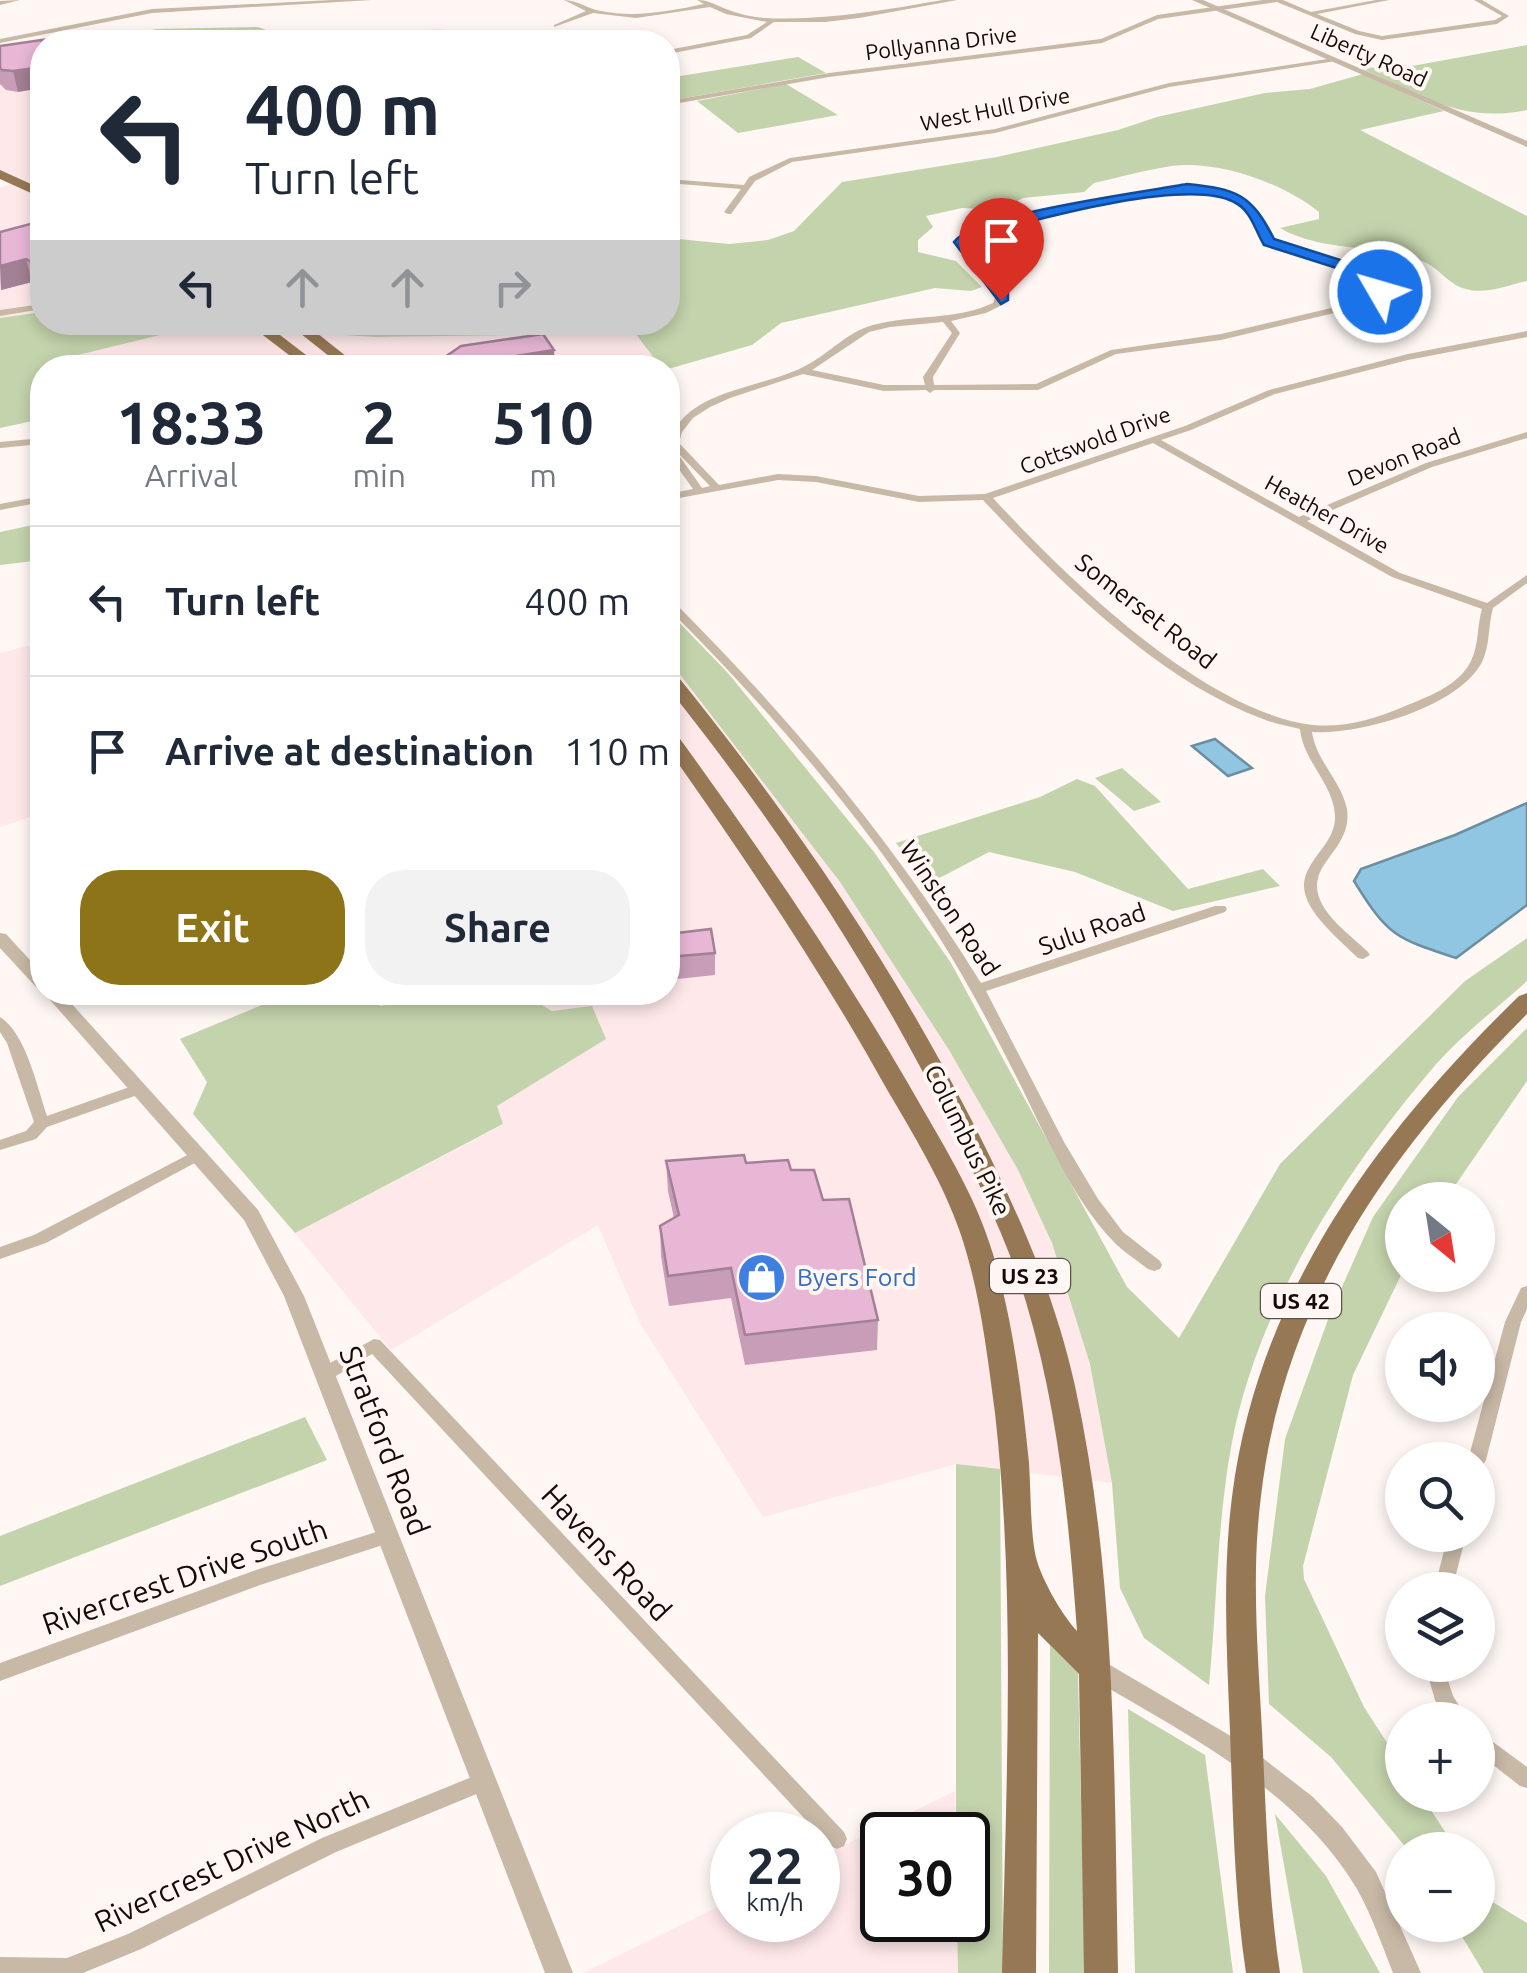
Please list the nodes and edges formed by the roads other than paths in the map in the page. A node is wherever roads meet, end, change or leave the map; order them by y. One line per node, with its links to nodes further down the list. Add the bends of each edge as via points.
1 (17, 0): 11 (street)
2 (369, 0): 12 (street)
3 (567, 0): 15 (street)
4 (700, 0): 13 (street)
5 (954, 0): 17 (street, via 833,18)
6 (1196, 0): 14 (street, Liberty Road)
7 (1256, 0): 14 (street)
8 (1277, 0): 14 (street); 16 (street)
9 (1386, 0): 16 (street)
10 (1477, 0): 16 (street, via 1506,16 1392,38 1357,34)
11 (0, 3)
12 (179, 4): 19 (street)
13 (709, 6): 15 (street, via 654,14); 17 (street)
14 (1215, 8): 23 (street, Liberty Road); 24 (street, Pollyanna Drive, via 1152,18 1102,40 829,74)
15 (593, 11): 18 (street)
16 (1310, 13)
17 (775, 19): 22 (street, via 750,37)
18 (556, 26)
19 (47, 30)
20 (30, 34): 21 (street)
21 (0, 40)
22 (680, 50)
23 (1334, 60): 25 (street, Liberty Road); 31 (street, West Hull Drive, via 1169,86 994,131 804,156 766,169)
24 (680, 101)
25 (1527, 144)
26 (0, 158): 27 (highway)
27 (30, 170)
28 (0, 174): 30 (highway)
29 (680, 182): 31 (street)
30 (30, 188)
31 (744, 188): 32 (street)
32 (728, 212)
33 (30, 309): 34 (street)
34 (0, 313)
35 (945, 320): 41 (street, via 867,330); 42 (street, via 956,331 928,376); 42 (street, via 978,313 1002,298 962,248 967,234 1187,188 1241,200 1273,245 1354,267 1380,285 1374,299 1348,307 1221,337 1114,352 1045,386)
36 (1527, 334): 45 (street, Cottswold Drive, via 1272,392)
37 (271, 335): 39 (highway)
38 (310, 335): 40 (highway)
39 (298, 355)
40 (337, 355)
41 (803, 371): 42 (street); 43 (street, via 702,408)
42 (930, 390)
43 (680, 424)
44 (1527, 435): 56 (street, Devon Road, via 1430,464)
45 (1154, 440): 53 (street, Cottswold Drive); 56 (street, Heather Drive)
46 (30, 441): 47 (street)
47 (0, 445)
48 (680, 450): 50 (street)
49 (680, 466): 51 (street)
50 (715, 486): 51 (street, Cottswold Drive); 53 (street, Cottswold Drive, via 798,478 919,499)
51 (699, 490): 52 (street, Cottswold Drive)
52 (680, 495)
53 (986, 497): 61 (street, Somerset Road, via 1048,563 1182,672)
54 (30, 501): 55 (street)
55 (0, 507)
56 (1298, 521): 58 (street, Heather Drive, via 1408,582)
57 (1527, 578): 58 (street)
58 (1488, 607): 61 (street, Somerset Road, via 1478,661 1456,686 1376,723)
59 (680, 615): 67 (street, Winston Road, via 779,718 918,894)
60 (680, 692): 82 (highway, Columbus Pike / US 23, via 788,832 883,978 1004,1212 1040,1307 1061,1391 1081,1510)
61 (1306, 727): 65 (street, via 1308,754 1328,777 1342,818 1310,890)
62 (680, 753): 81 (highway, Columbus Pike / US 23, via 842,990 972,1230 998,1329)
63 (1220, 909): 67 (street, Sulu Road)
64 (0, 938): 66 (street)
65 (1363, 955)
66 (30, 970)
67 (978, 989): 76 (street, Winston Road, via 1022,1079 1114,1234)
68 (1527, 1001): 92 (highway, US 42, via 1444,1084 1392,1149 1339,1229 1273,1372 1246,1494 1240,1603 1252,1908)
69 (63, 1005): 71 (street, Stratford Road)
70 (0, 1022): 72 (street, via 14,1042)
71 (138, 1088): 72 (street); 74 (street, Stratford Road)
72 (42, 1122): 73 (street, via 31,1135)
73 (0, 1145)
74 (199, 1154): 75 (street, via 40,1239); 78 (street, Stratford Road, via 251,1214)
75 (0, 1253)
76 (1154, 1265)
77 (1527, 1292): 79 (street)
78 (326, 1374): 80 (street, Stratford Road); 87 (street, Havens Road, via 374,1345)
79 (1482, 1442)
80 (390, 1536): 83 (street, Rivercrest Drive South); 86 (street, Stratford Road)
81 (1021, 1552): 82 (highway, via 1048,1622); 90 (highway, Columbus Pike / US 23)
82 (1092, 1666): 91 (highway, Columbus Pike / US 23); 93 (street, via 1249,1759 1302,1804 1358,1868)
83 (0, 1672)
84 (1495, 1755): 85 (street)
85 (1527, 1779)
86 (484, 1781): 88 (street, Rivercrest Drive North, via 67,1969); 89 (street, Stratford Road)
87 (811, 1812)
88 (0, 1968)
89 (559, 1973)
90 (1020, 1973)
91 (1101, 1973)
92 (1263, 1973)
93 (1408, 1973)

